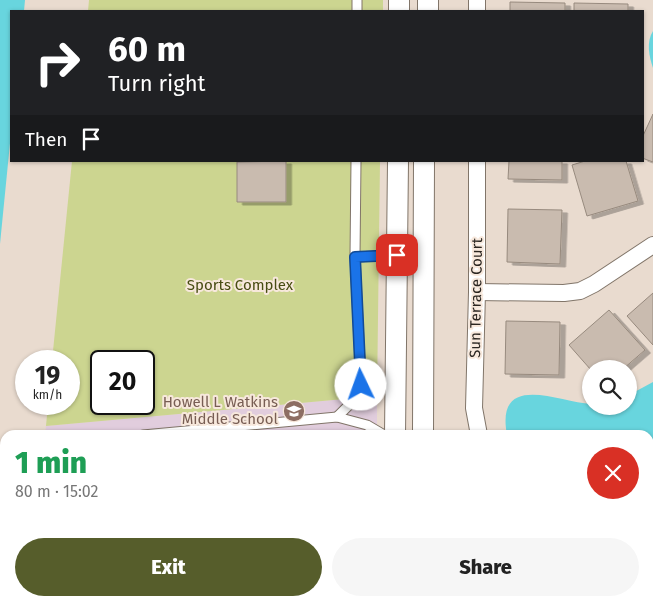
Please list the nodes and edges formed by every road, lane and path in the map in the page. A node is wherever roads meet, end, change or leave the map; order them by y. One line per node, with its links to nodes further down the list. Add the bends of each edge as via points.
1 (356, 162): 7 (lane)
2 (398, 162): 6 (street)
3 (424, 162): 13 (street)
4 (476, 162): 8 (street, Sun Terrace Court)
5 (653, 245): 8 (street, via 580,291)
6 (397, 255): 7 (lane); 12 (street)
7 (355, 257): 9 (lane, via 361,385)
8 (477, 292): 14 (street, Sun Terrace Court, via 474,408)
9 (337, 417): 10 (lane); 11 (lane)
10 (198, 430)
11 (376, 430)
12 (395, 430)
13 (424, 430)
14 (478, 430)

